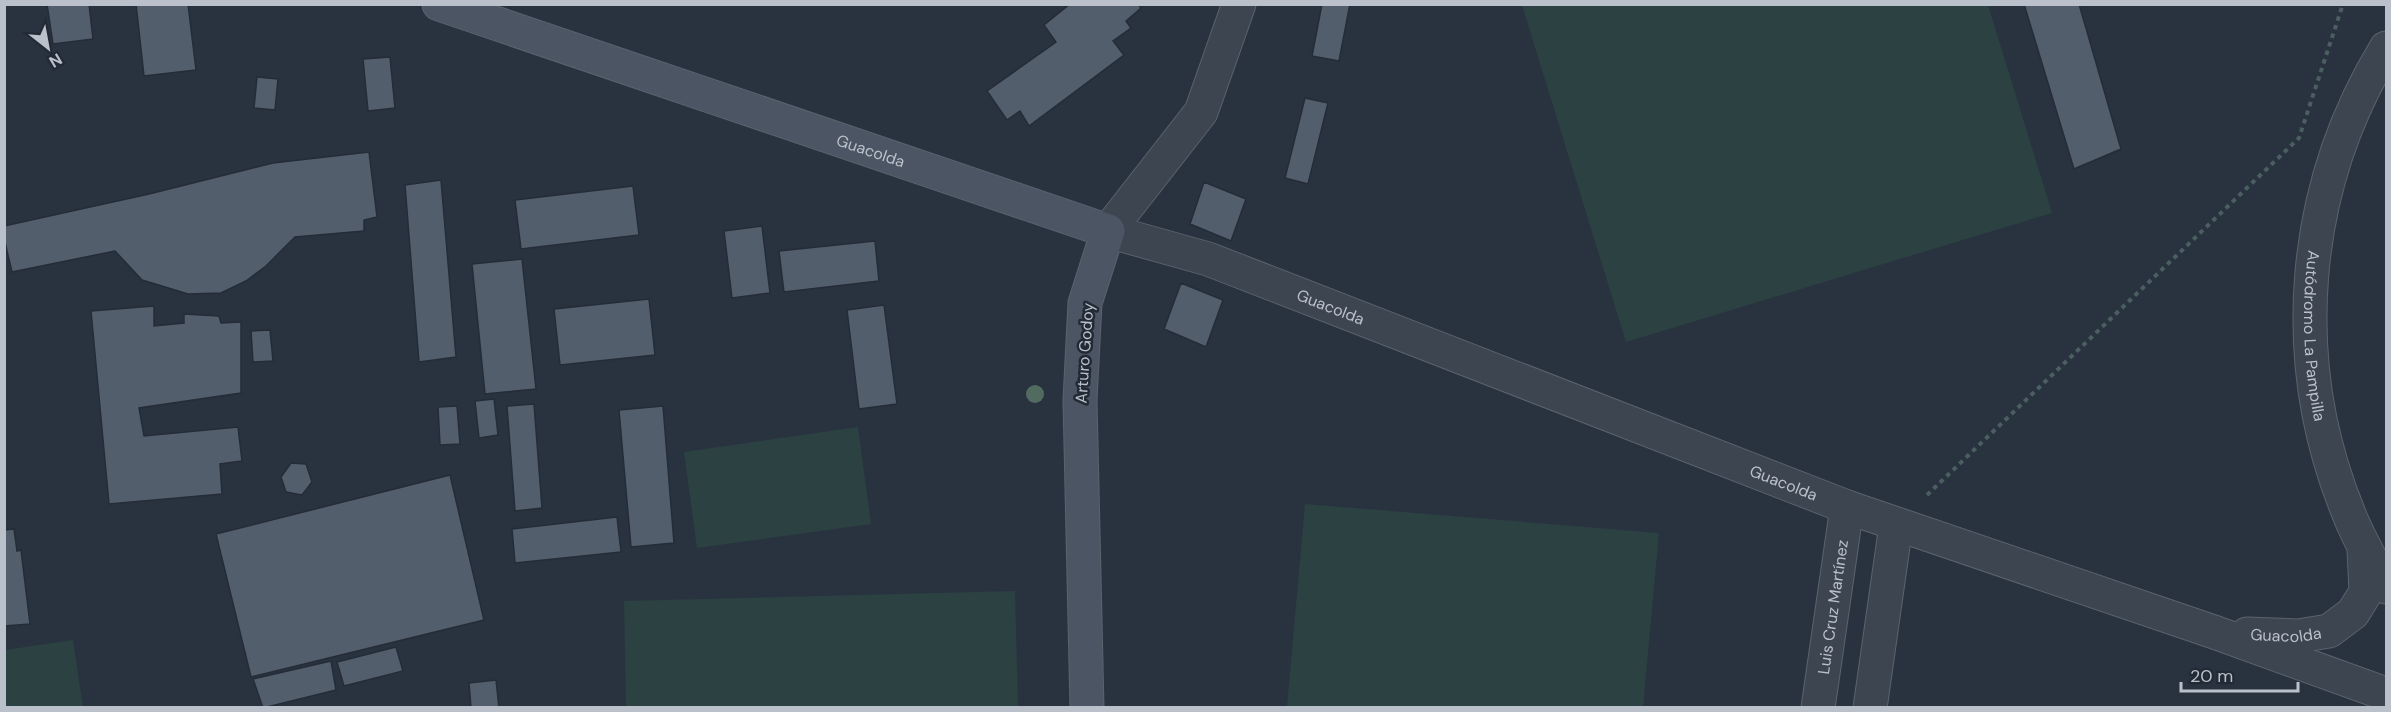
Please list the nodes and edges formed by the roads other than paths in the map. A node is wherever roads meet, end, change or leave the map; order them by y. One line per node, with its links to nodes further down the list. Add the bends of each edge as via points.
1 (440, 4): 4 (street, Guacolda)
2 (1239, 4): 4 (street, Arturo Godoy, via 1201,112)
3 (2386, 48): 7 (street, Autódromo La Pampilla, via 2348,123 2330,172 2318,222 2310,297 2312,368 2319,415 2337,483)
4 (1108, 231): 5 (street, Guacolda, via 1208,259); 11 (street, Arturo Godoy, via 1085,303 1080,400)
5 (1847, 507): 6 (street, Guacolda); 12 (street, Luis Cruz Martínez)
6 (1896, 525): 9 (street, Guacolda); 13 (street)
7 (2364, 548): 8 (street, Autódromo La Pampilla); 9 (street, Guacolda, via 2366,592 2353,613 2329,631 2298,636)
8 (2386, 587)
9 (2214, 632): 10 (street, Guacolda)
10 (2386, 694)
11 (1087, 708)
12 (1818, 708)
13 (1870, 708)

